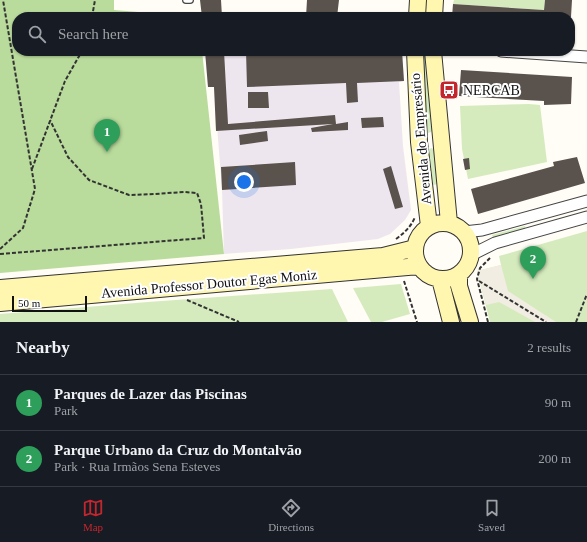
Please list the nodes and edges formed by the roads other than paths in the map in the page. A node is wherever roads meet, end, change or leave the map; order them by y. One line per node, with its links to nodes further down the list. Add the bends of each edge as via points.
1 (186, 0): 2 (lane)
2 (190, 0)
3 (418, 0): 5 (main road)
4 (435, 0): 6 (main road)
5 (417, 12)
6 (434, 12)
7 (415, 56): 14 (main road, Avenida do Empresário, via 419,142)
8 (433, 56): 13 (main road, Avenida do Empresário)
9 (573, 56): 10 (street)
10 (587, 57)
11 (587, 201): 15 (street, via 482,230)
12 (587, 217): 17 (street, via 495,243)
13 (449, 223): 14 (main road); 15 (main road)
14 (429, 226): 16 (main road, via 419,235)
15 (464, 232): 17 (main road, via 471,246)
16 (415, 248): 18 (main road); 21 (main road, Avenida Professor Doutor Egas Moniz, via 383,256)
17 (471, 255): 19 (main road, via 468,264)
18 (419, 266): 20 (main road, via 429,275); 22 (main road, Avenida Professor Doutor Egas Moniz)
19 (459, 274): 20 (main road); 24 (main road, via 459,286)
20 (440, 279): 23 (main road)
21 (0, 288)
22 (0, 303)
23 (451, 322)
24 (470, 322)

